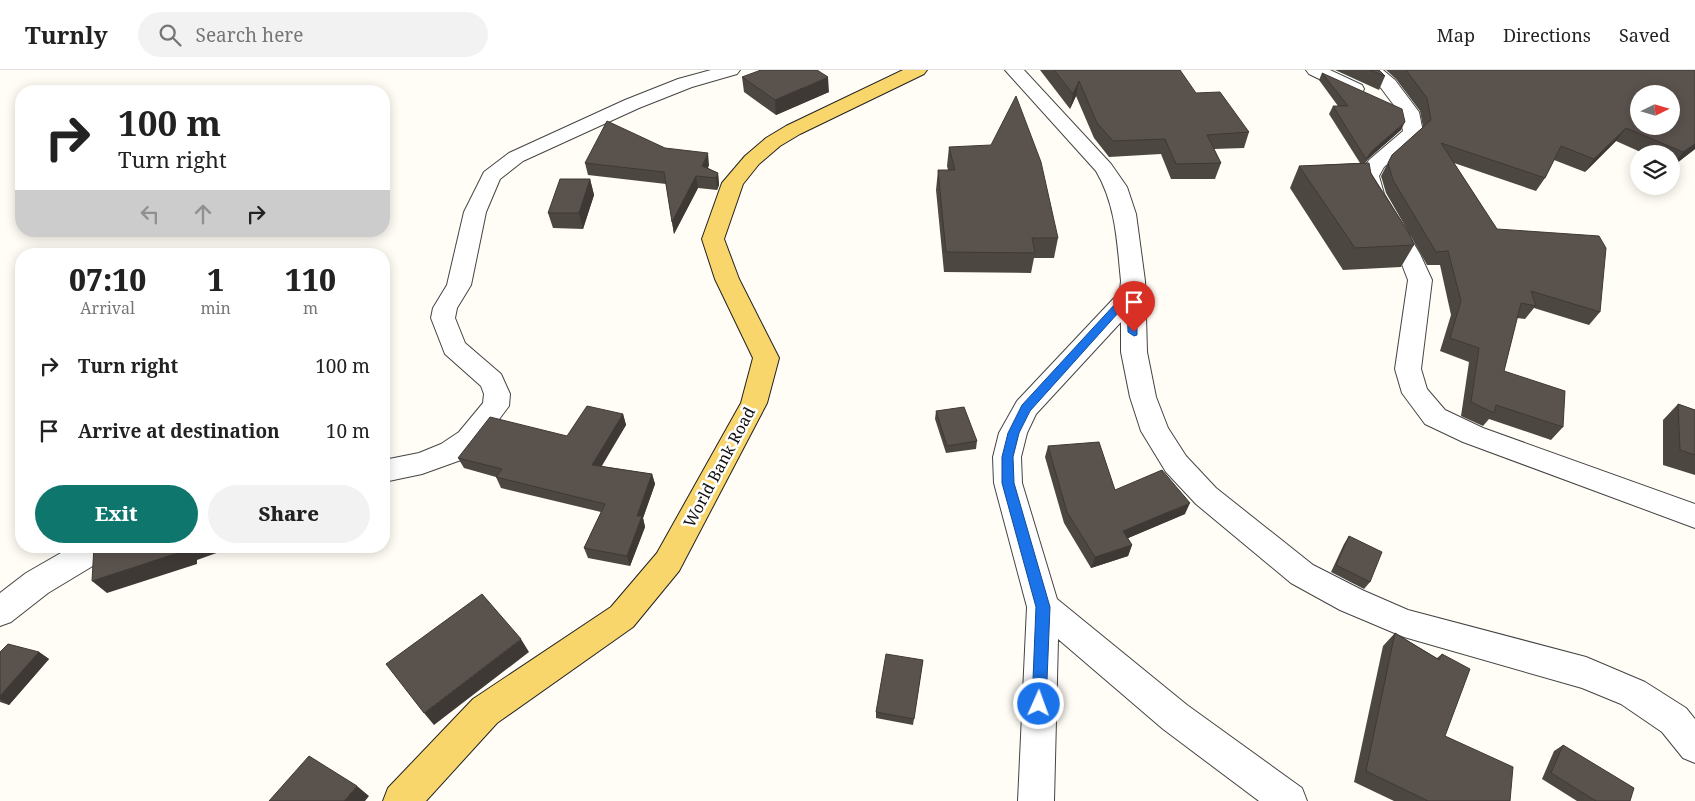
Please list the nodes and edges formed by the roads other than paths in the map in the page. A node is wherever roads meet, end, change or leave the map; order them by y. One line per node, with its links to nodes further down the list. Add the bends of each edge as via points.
1 (731, 70): 8 (street, via 686,82 632,104 516,157 491,176 475,212 459,285 445,308 443,318 454,348 492,381 497,394 496,406 469,439 451,452)
2 (918, 70): 14 (main road, World Bank Road, via 772,142 733,183 713,239 727,279 766,358 754,403 668,562 622,617 485,711)
3 (1014, 70): 7 (street, via 1104,168 1116,187 1125,214)
4 (1315, 70): 6 (street)
5 (1372, 70): 6 (street, via 1388,84)
6 (1409, 112): 9 (street, via 1413,132 1376,164 1369,176 1372,194 1409,254 1420,280 1408,369 1416,393 1435,417 1473,435)
7 (1132, 292): 11 (street, via 1026,408 1014,433 1008,457 1008,483); 13 (street, via 1134,352 1154,431 1176,464 1244,529 1302,574 1404,623 1586,673 1633,692 1674,720)
8 (390, 470)
9 (1695, 516)
10 (88, 553): 12 (street, via 37,583)
11 (1043, 607): 15 (street); 16 (street, via 1175,717)
12 (0, 612)
13 (1695, 746)
14 (401, 801)
15 (1036, 801)
16 (1289, 801)

